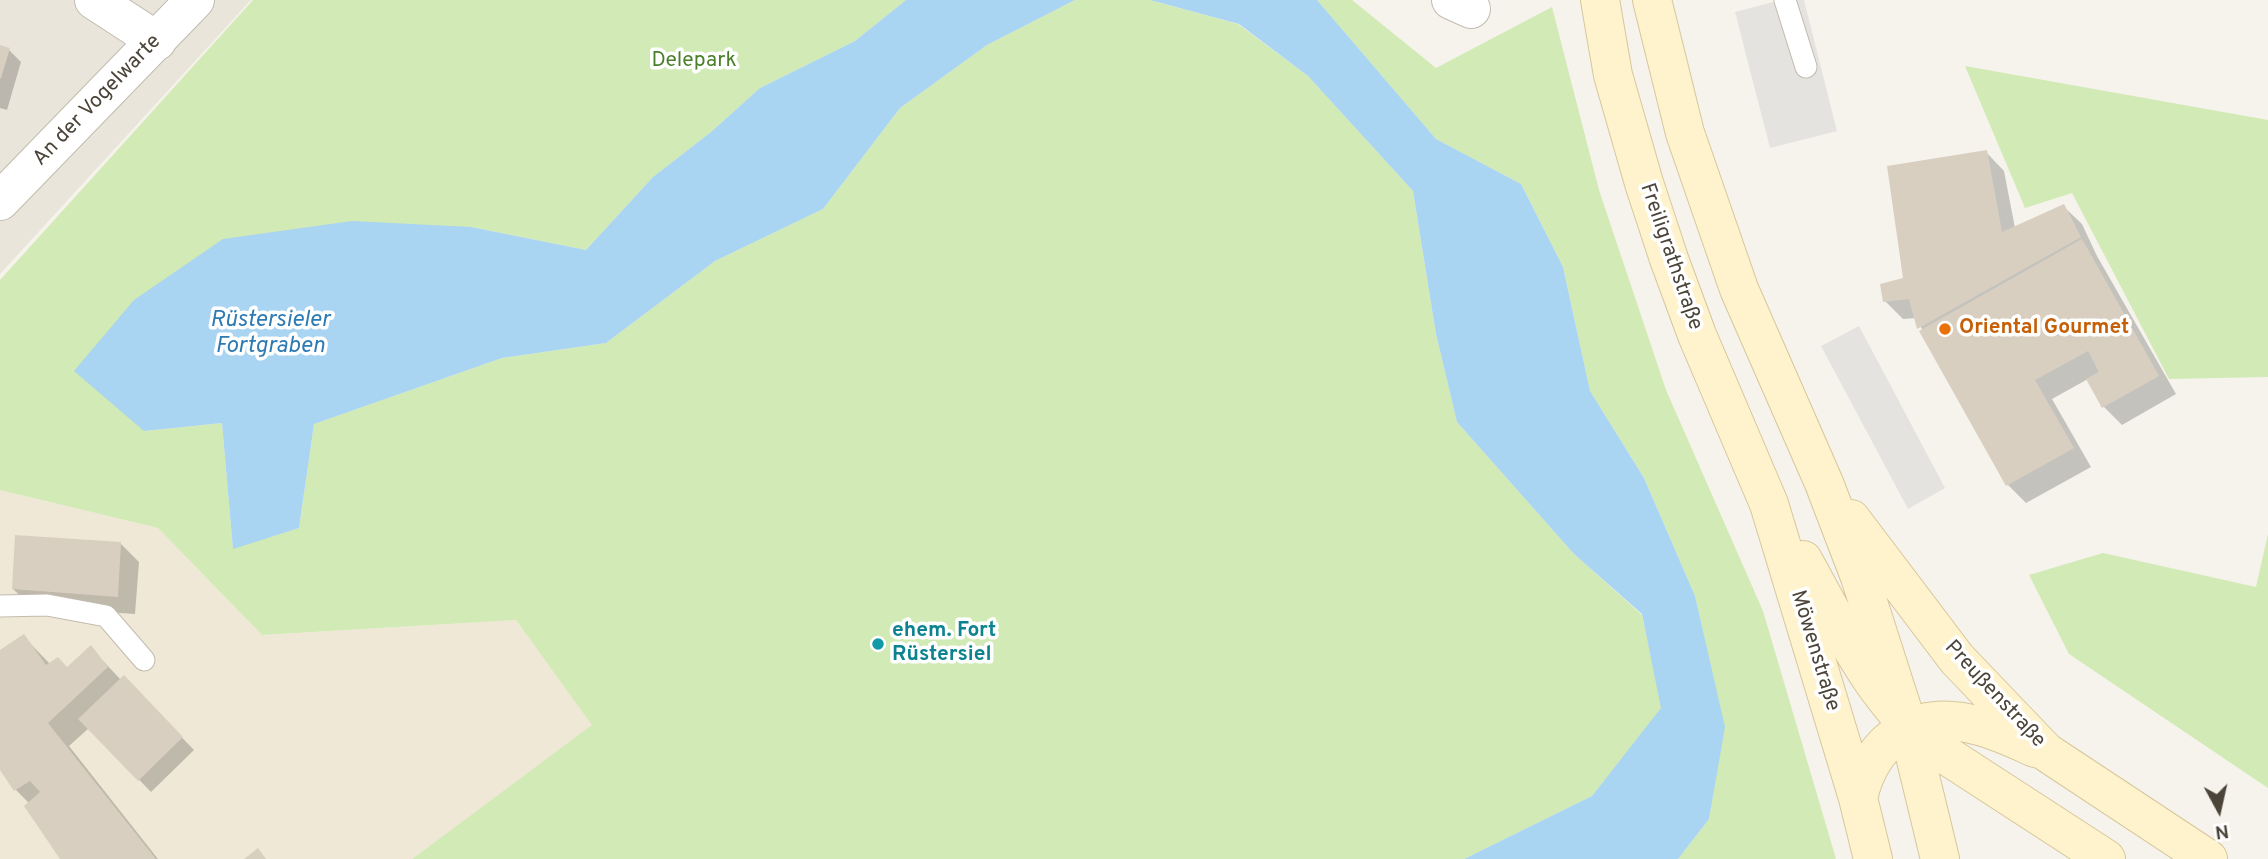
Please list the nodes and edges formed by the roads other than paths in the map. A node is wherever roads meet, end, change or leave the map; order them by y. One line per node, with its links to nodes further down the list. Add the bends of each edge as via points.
1 (94, 0): 6 (street)
2 (195, 0): 6 (street, An der Vogelwarte)
3 (1600, 0): 10 (main road, Freiligrathstraße, via 1613,75 1669,259)
4 (1652, 0): 9 (main road, via 1685,133 1739,289)
5 (1784, 0): 7 (lane)
6 (157, 41): 8 (street, An der Vogelwarte)
7 (1806, 67)
8 (0, 201)
9 (1824, 483): 13 (main road); 14 (main road, Preußenstraße, via 1957,659)
10 (1769, 504): 13 (main road, via 1863,667); 15 (main road, Möwenstraße)
11 (0, 606): 12 (lane, via 47,605 106,616)
12 (144, 660)
13 (1908, 727): 14 (main road, via 1963,723); 15 (main road, via 1871,762); 17 (main road); 18 (main road)
14 (2046, 752): 19 (main road, Preußenstraße)
15 (1858, 798): 16 (main road, Möwenstraße)
16 (1872, 859)
17 (1940, 859)
18 (2106, 859)
19 (2208, 859)

